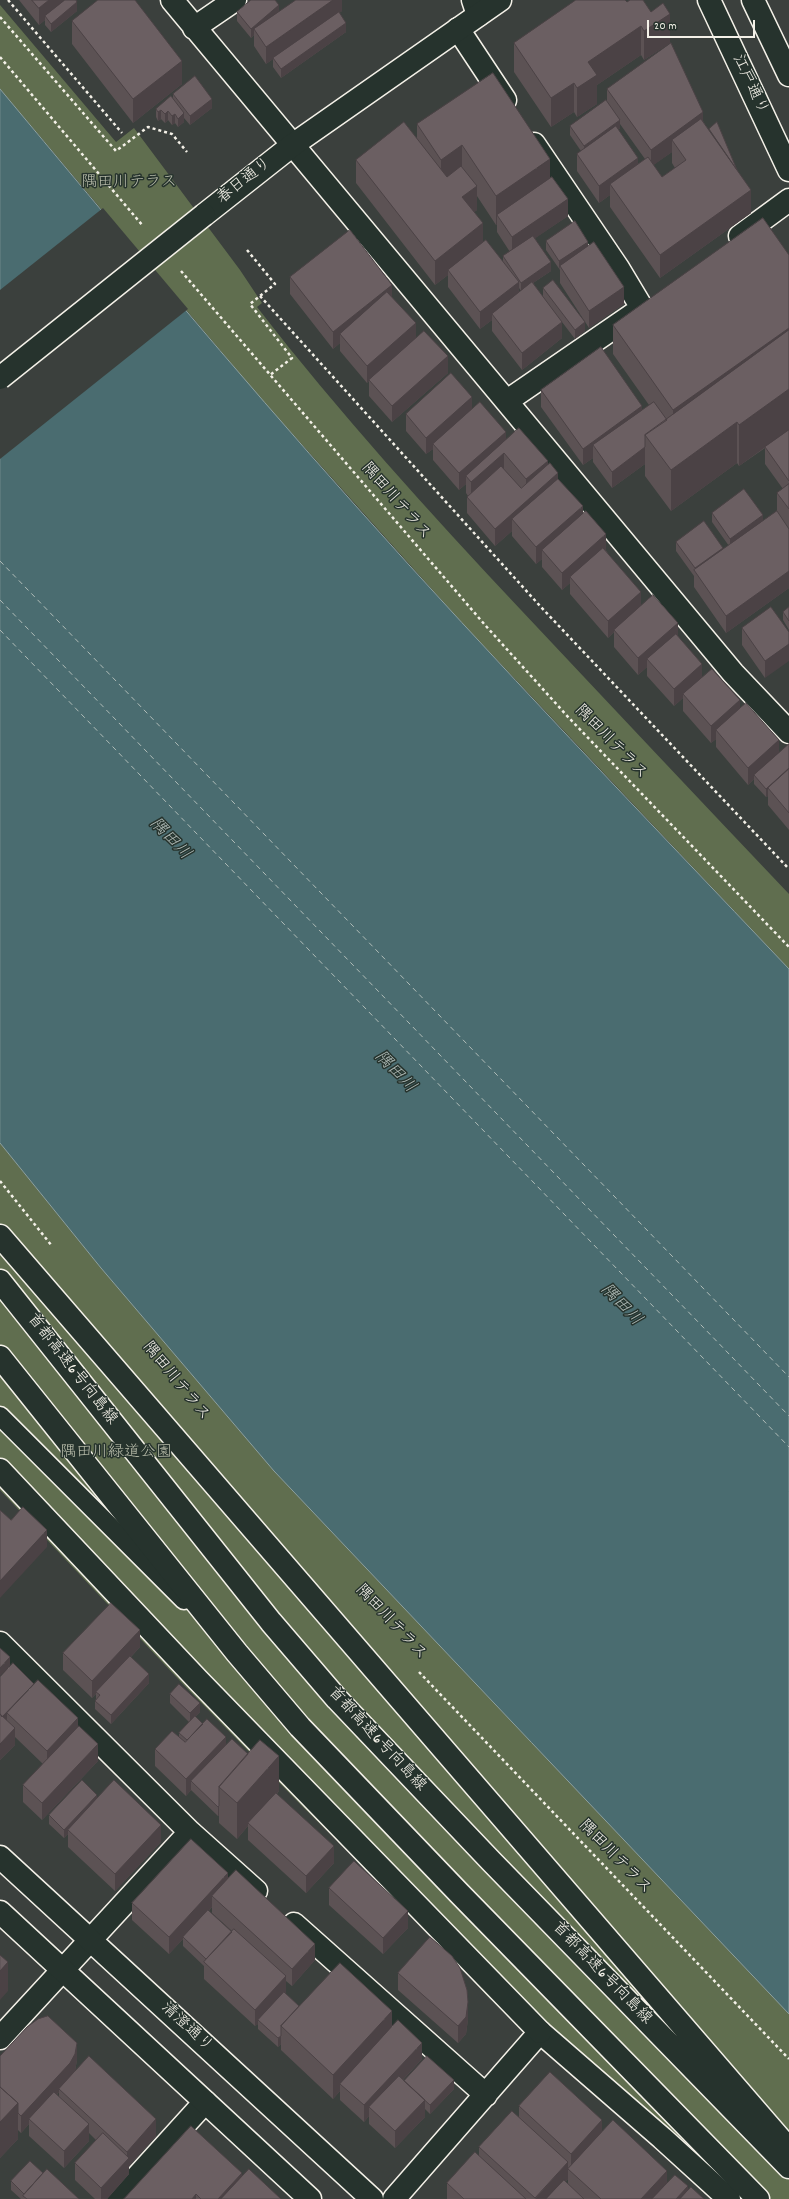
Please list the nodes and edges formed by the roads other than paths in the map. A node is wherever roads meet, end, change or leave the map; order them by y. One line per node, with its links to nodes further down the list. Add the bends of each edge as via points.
1 (172, 0): 7 (main road)
2 (235, 0): 7 (main road)
3 (500, 0): 6 (main road, 春日通り)
4 (709, 0): 11 (main road, 江戸通り)
5 (753, 0): 9 (main road)
6 (476, 7): 8 (main road, 春日通り)
7 (194, 28): 10 (main road)
8 (458, 29): 10 (main road, 春日通り); 15 (main road)
9 (789, 74)
10 (294, 144): 16 (main road, 春日通り, bridge); 17 (main road)
11 (789, 170)
12 (789, 200): 13 (main road)
13 (724, 248)
14 (661, 294): 15 (main road)
15 (642, 308): 17 (main road)
16 (0, 378)
17 (508, 402): 18 (main road, via 733,673)
18 (789, 732)
19 (0, 1236): 35 (main road)
20 (0, 1281): 36 (main road, 首都高速6号向島線, via 271,1622 336,1699)
21 (0, 1357): 25 (main road)
22 (0, 1416): 25 (lane)
23 (0, 1470): 31 (main road, via 193,1674)
24 (0, 1643): 26 (main road)
25 (237, 1652): 42 (main road, via 306,1732)
26 (190, 1832): 29 (main road); 33 (main road)
27 (0, 1857): 29 (main road, 清澄通り)
28 (0, 1912): 30 (main road)
29 (91, 1941): 30 (main road); 39 (main road, 清澄通り)
30 (62, 1969): 32 (main road); 34 (main road)
31 (540, 2032): 33 (main road); 41 (main road)
32 (0, 2038)
33 (486, 2095): 40 (main road)
34 (205, 2102): 37 (main road); 38 (main road)
35 (789, 2149)
36 (789, 2167)
37 (117, 2199)
38 (310, 2199)
39 (372, 2199)
40 (394, 2199)
41 (729, 2199)
42 (758, 2199)

